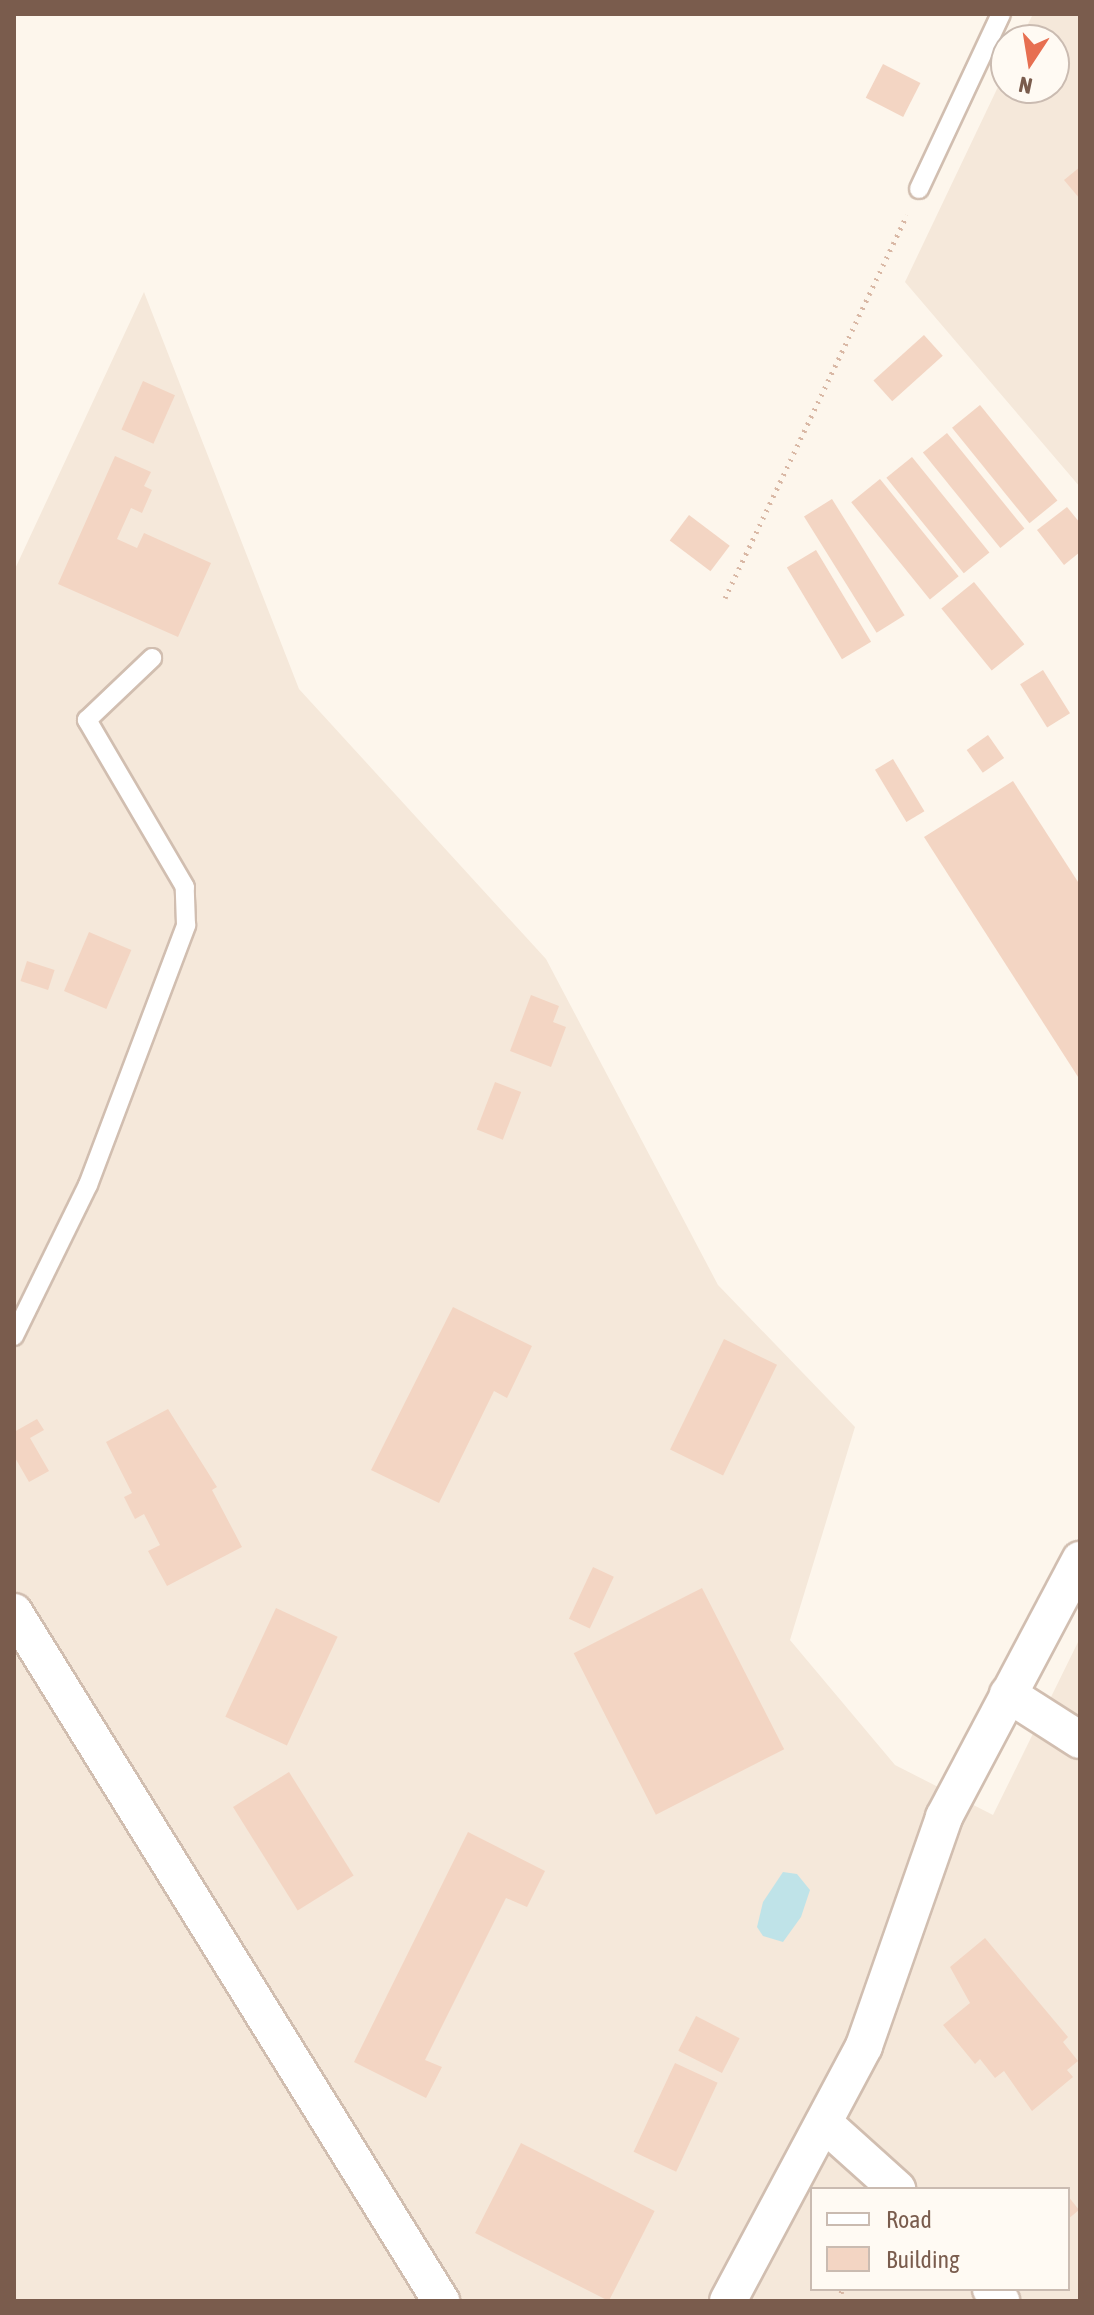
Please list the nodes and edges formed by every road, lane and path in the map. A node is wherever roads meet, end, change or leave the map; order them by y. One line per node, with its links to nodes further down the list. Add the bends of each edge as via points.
1 (1001, 14): 2 (lane)
2 (919, 189): 3 (path)
3 (725, 598)
4 (152, 658): 5 (lane, via 87,720 185,887 186,925 88,1185)
5 (14, 1336)
6 (1080, 1560): 8 (street)
7 (14, 1612): 12 (street)
8 (1008, 1694): 9 (street); 10 (street, via 944,1817 864,2046)
9 (1080, 1740)
10 (826, 2125): 11 (street); 13 (street)
11 (895, 2187)
12 (441, 2301)
13 (728, 2301)

